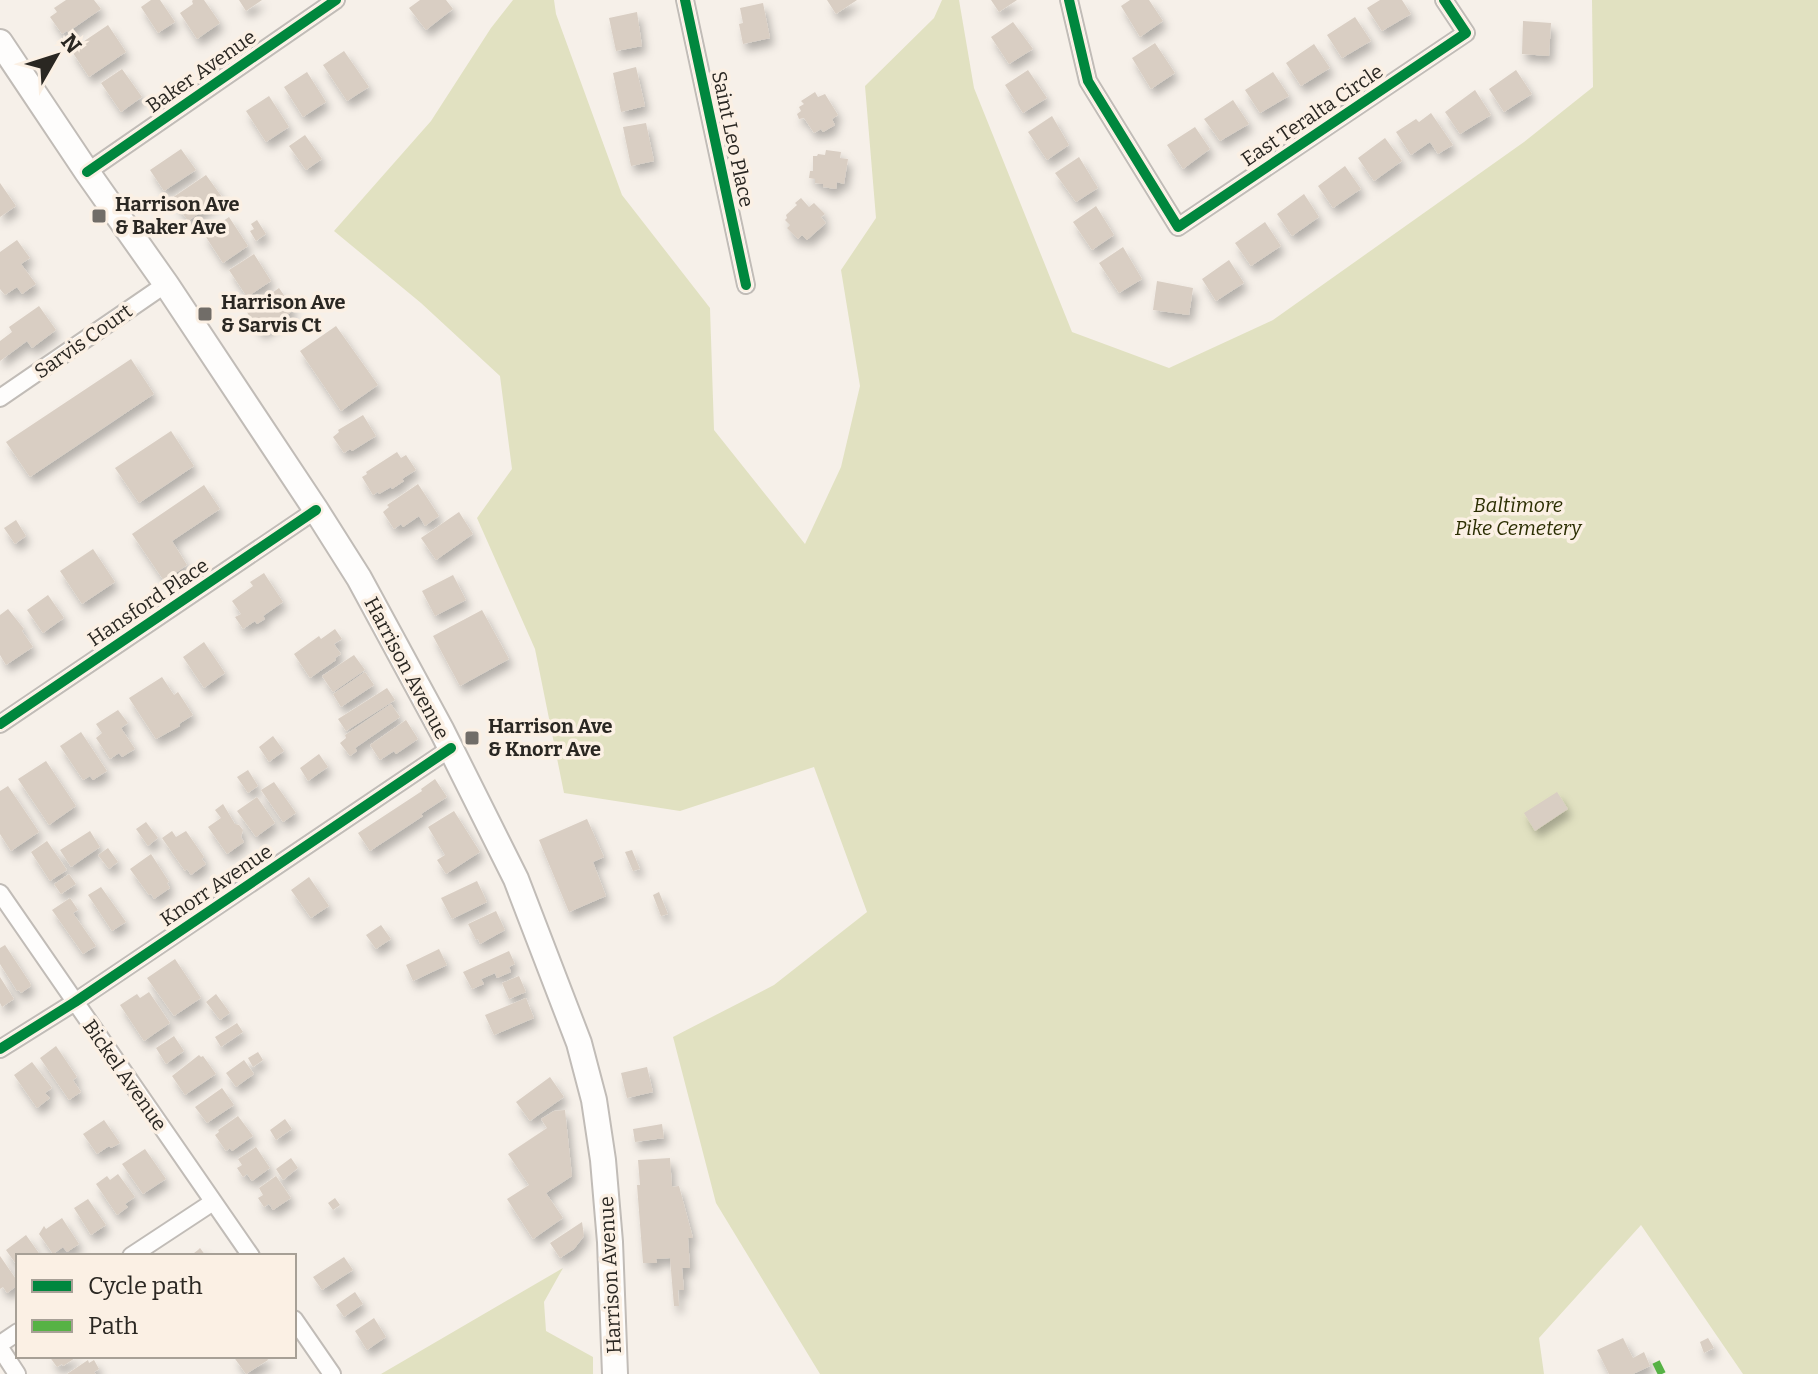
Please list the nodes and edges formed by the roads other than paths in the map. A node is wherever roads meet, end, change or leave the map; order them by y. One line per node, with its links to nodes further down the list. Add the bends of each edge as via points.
1 (336, 0): 6 (street, Baker Avenue)
2 (685, 0): 8 (street, Saint Leo Place)
3 (1069, 0): 4 (street, East Teralta Circle, via 1088,81 1178,227 1466,33)
4 (1444, 0)
5 (0, 42): 6 (main road, Harrison Avenue)
6 (87, 172): 7 (main road, Harrison Avenue)
7 (166, 284): 9 (street, Sarvis Court); 10 (main road, Harrison Avenue)
8 (746, 285)
9 (0, 398)
10 (316, 510): 11 (street, Hansford Place); 12 (main road, Harrison Avenue)
11 (0, 724)
12 (451, 748): 14 (street, Knorr Avenue); 24 (main road, Harrison Avenue, via 516,879 579,1043 594,1100 609,1228)
13 (0, 893): 14 (street, Bickel Avenue)
14 (75, 1002): 15 (street, Knorr Avenue); 16 (street, Bickel Avenue)
15 (0, 1049)
16 (213, 1202): 17 (street); 18 (street, Bickel Avenue)
17 (134, 1254)
18 (250, 1254)
19 (296, 1322): 23 (street)
20 (16, 1334): 21 (street)
21 (0, 1346): 22 (street)
22 (17, 1374)
23 (332, 1374)
24 (615, 1374)

